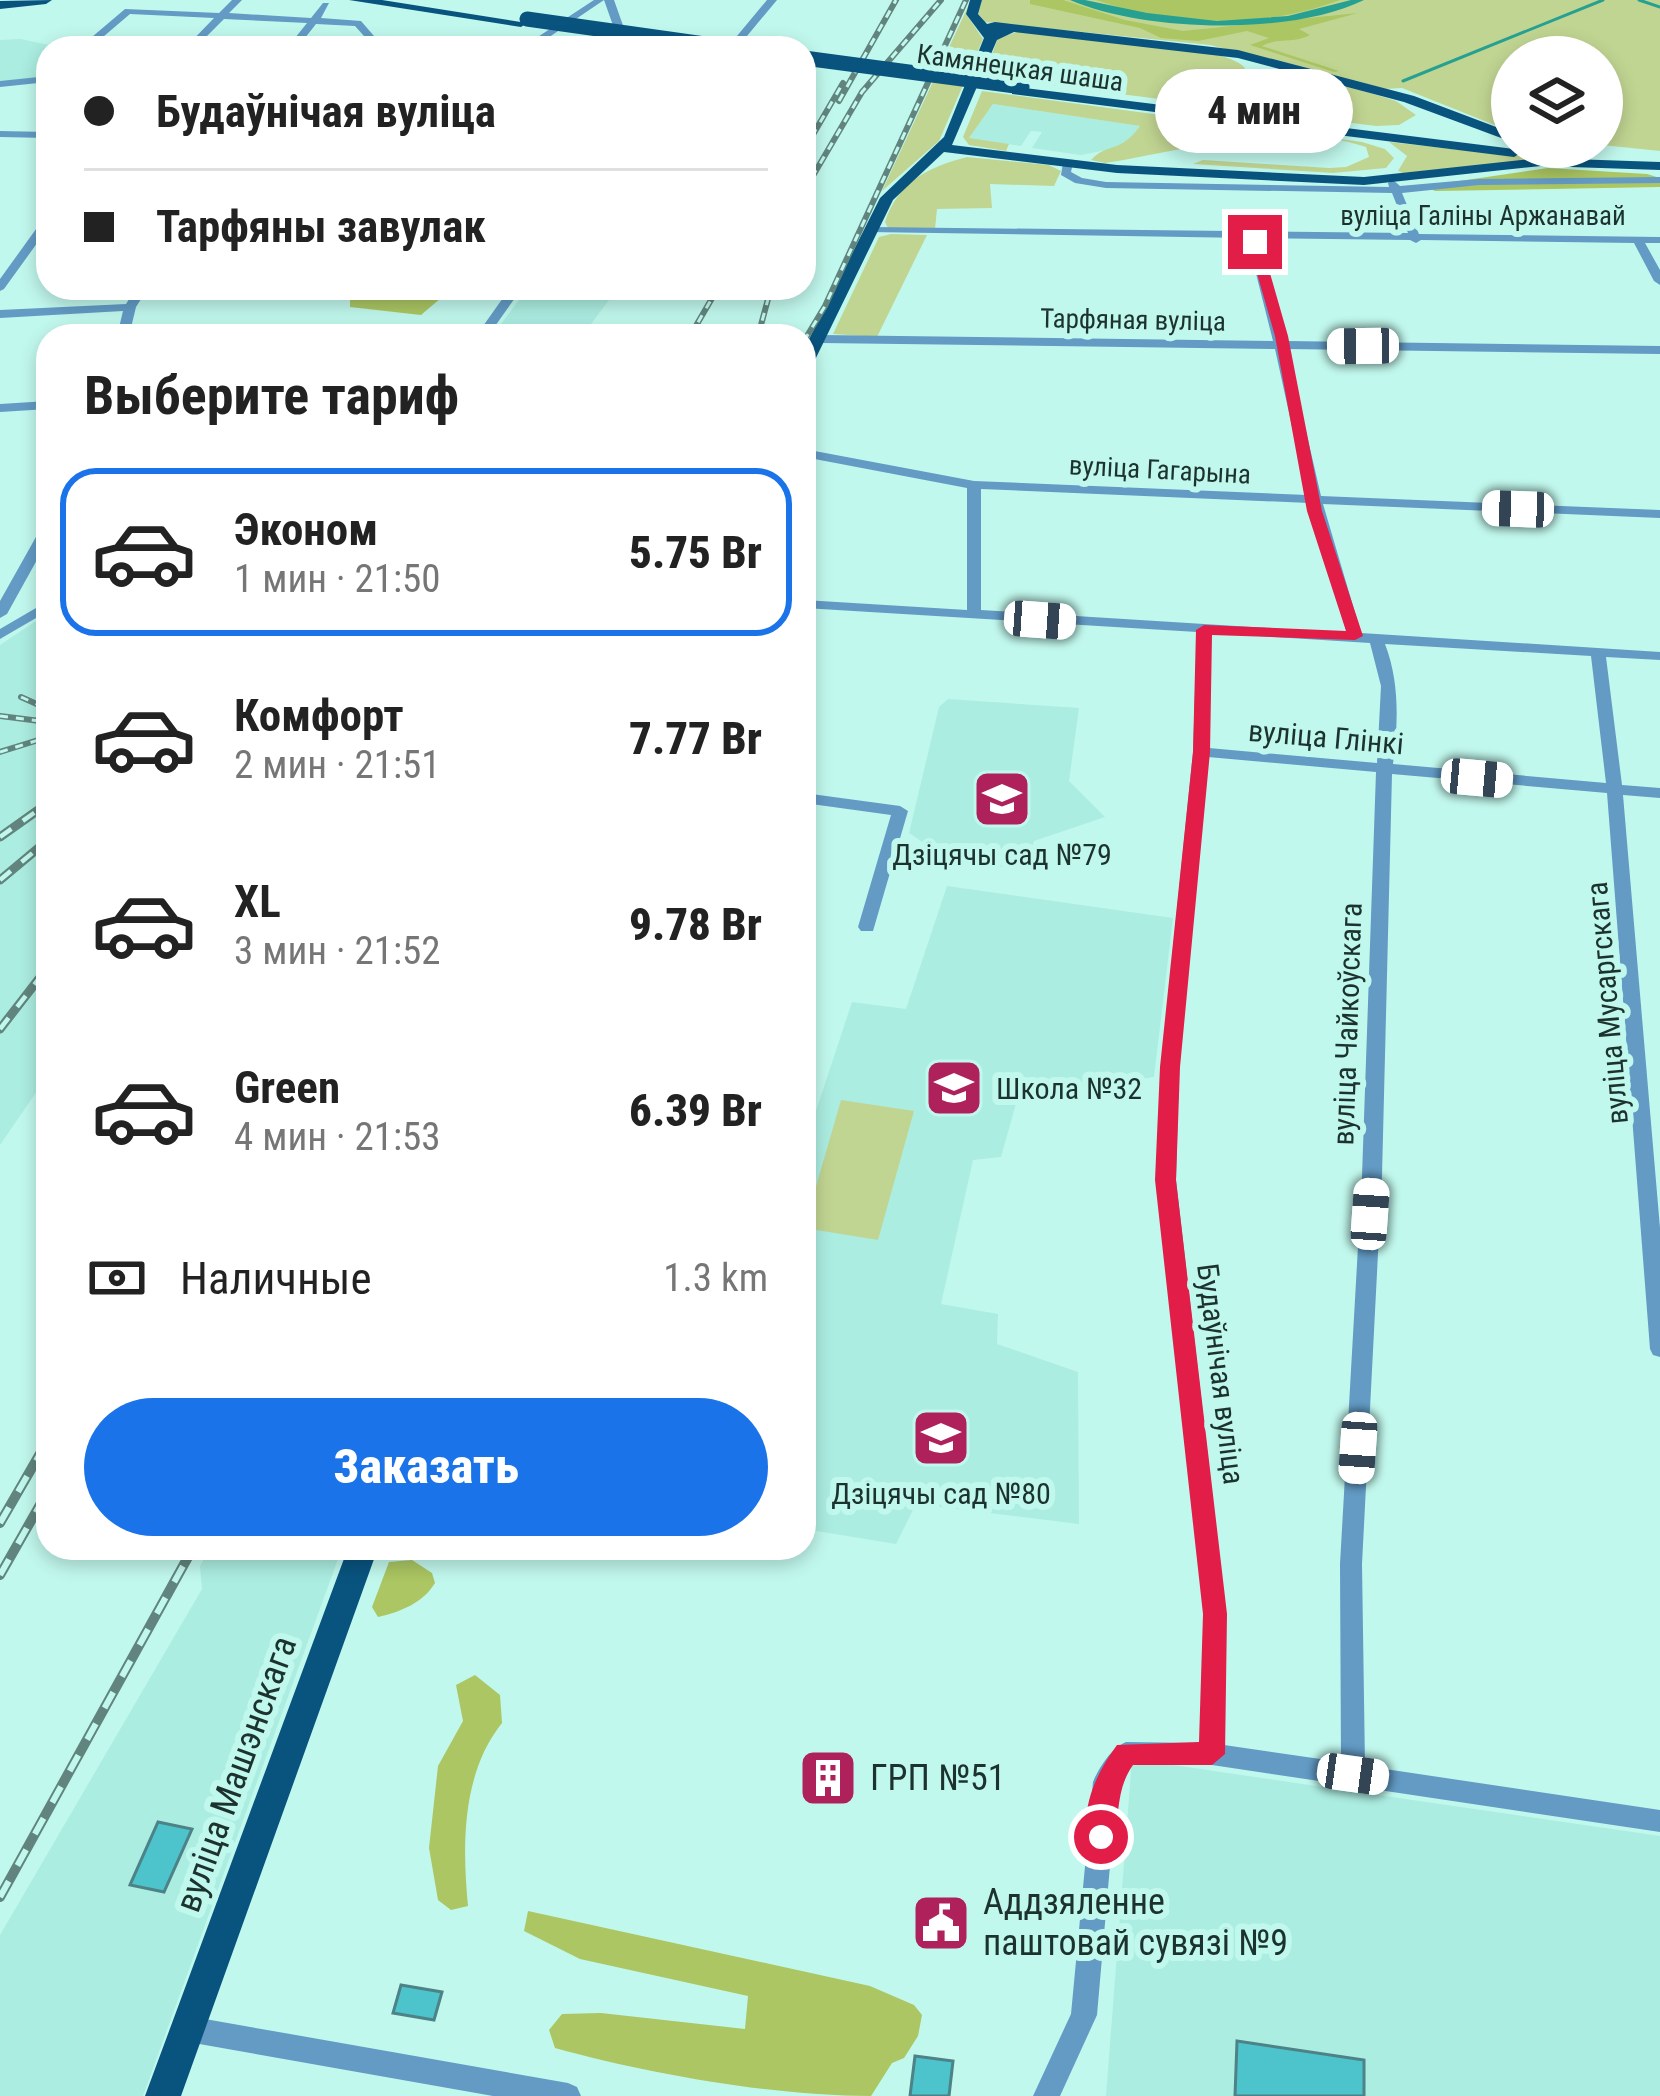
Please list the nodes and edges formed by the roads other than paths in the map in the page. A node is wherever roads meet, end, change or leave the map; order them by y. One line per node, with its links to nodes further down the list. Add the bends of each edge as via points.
1 (46, 0): 8 (main road)
2 (237, 0): 10 (street)
3 (355, 0): 12 (main road)
4 (393, 0): 12 (main road)
5 (604, 0): 18 (street); 19 (street)
6 (772, 0): 22 (street)
7 (976, 0): 13 (main road, via 972,14)
8 (0, 5)
9 (326, 5): 11 (street)
10 (222, 15): 11 (street); 14 (street, via 128,11); 15 (street)
11 (313, 20): 16 (street); 17 (street, via 358,22)
12 (524, 21): 20 (main road, bridge); 21 (main road, bridge)
13 (995, 30): 26 (main road, via 1214,49); 31 (main road)
14 (98, 36)
15 (202, 36)
16 (301, 36)
17 (369, 36)
18 (546, 36)
19 (620, 36)
20 (622, 36)
21 (640, 36)
22 (742, 36)
23 (816, 62): 27 (main road, Камянецкая шаша, bridge)
24 (36, 80): 25 (street)
25 (0, 84)
26 (1390, 93): 27 (main road, via 1417,107 1420,120 1387,130); 28 (main road)
27 (1271, 122): 33 (main road, Камянецкая шаша); 34 (main road, Камянецкая шаша, via 1482,150); 36 (main road, via 1378,143 1401,158 1387,172)
28 (1491, 130)
29 (0, 134): 30 (street)
30 (36, 135)
31 (954, 148): 35 (main road); 39 (main road, via 891,193)
32 (1623, 155): 33 (main road)
33 (1641, 157): 34 (main road, Камянецкая шаша)
34 (1660, 162): 38 (main road, via 1541,162)
35 (1068, 164): 36 (main road); 38 (street, via 1069,176 1094,184)
36 (1332, 178): 38 (main road)
37 (1660, 180): 38 (street)
38 (1394, 185): 42 (street)
39 (873, 230): 41 (street, вуліца Галіны Аржанавай); 51 (main road)
40 (36, 237): 46 (street)
41 (1253, 238): 42 (street, вуліца Галіны Аржанавай); 53 (street, вуліца Чайкоўскага)
42 (1416, 240): 43 (street, вуліца Галіны Аржанавай)
43 (1638, 240): 44 (street, вуліца Галіны Аржанавай); 45 (street)
44 (1660, 240)
45 (1660, 281)
46 (0, 287)
47 (134, 300): 48 (street)
48 (130, 307): 49 (street); 50 (street)
49 (0, 314)
50 (126, 324)
51 (821, 339): 52 (main road); 53 (street, Тарфяная вуліца)
52 (816, 347)
53 (1284, 347): 54 (street, Тарфяная вуліца); 59 (street, вуліца Чайкоўскага)
54 (1660, 350)
55 (36, 406): 56 (street)
56 (0, 408)
57 (816, 455): 58 (street, вуліца Гагарына)
58 (974, 485): 59 (street, вуліца Гагарына); 65 (street)
59 (1312, 502): 60 (street, вуліца Гагарына); 68 (street, вуліца Чайкоўскага)
60 (1660, 514)
61 (36, 550): 64 (street)
62 (816, 605): 65 (street)
63 (36, 612): 67 (street)
64 (0, 614)
65 (974, 615): 66 (street)
66 (1204, 630): 68 (street); 71 (street, Будаўнічая вуліца)
67 (0, 635)
68 (1366, 637): 69 (street); 72 (street, вуліца Чайкоўскага, via 1388,670)
69 (1598, 652): 70 (street); 73 (street, вуліца Мусаргскага)
70 (1660, 656)
71 (1202, 752): 72 (street, вуліца Глінкі); 80 (street, Будаўнічая вуліца, via 1166,1180 1215,1614)
72 (1384, 770): 73 (street, вуліца Глінкі); 81 (street, вуліца Чайкоўскага, via 1351,1564)
73 (1615, 790): 74 (street, вуліца Глінкі); 77 (street, вуліца Мусаргскага)
74 (1660, 793)
75 (816, 800): 76 (street, via 901,811)
76 (867, 927)
77 (1657, 1242): 78 (street, вуліца Мусаргскага)
78 (1660, 1349)
79 (359, 1560): 83 (main road, вуліца Машэнскага)
80 (1212, 1754): 81 (street); 86 (street, via 1126,1753 1106,1782 1084,2015)
81 (1353, 1774): 82 (street)
82 (1660, 1821)
83 (188, 2030): 84 (main road, вуліца Машэнскага); 85 (street)
84 (163, 2096)
85 (568, 2096)
86 (1046, 2096)

